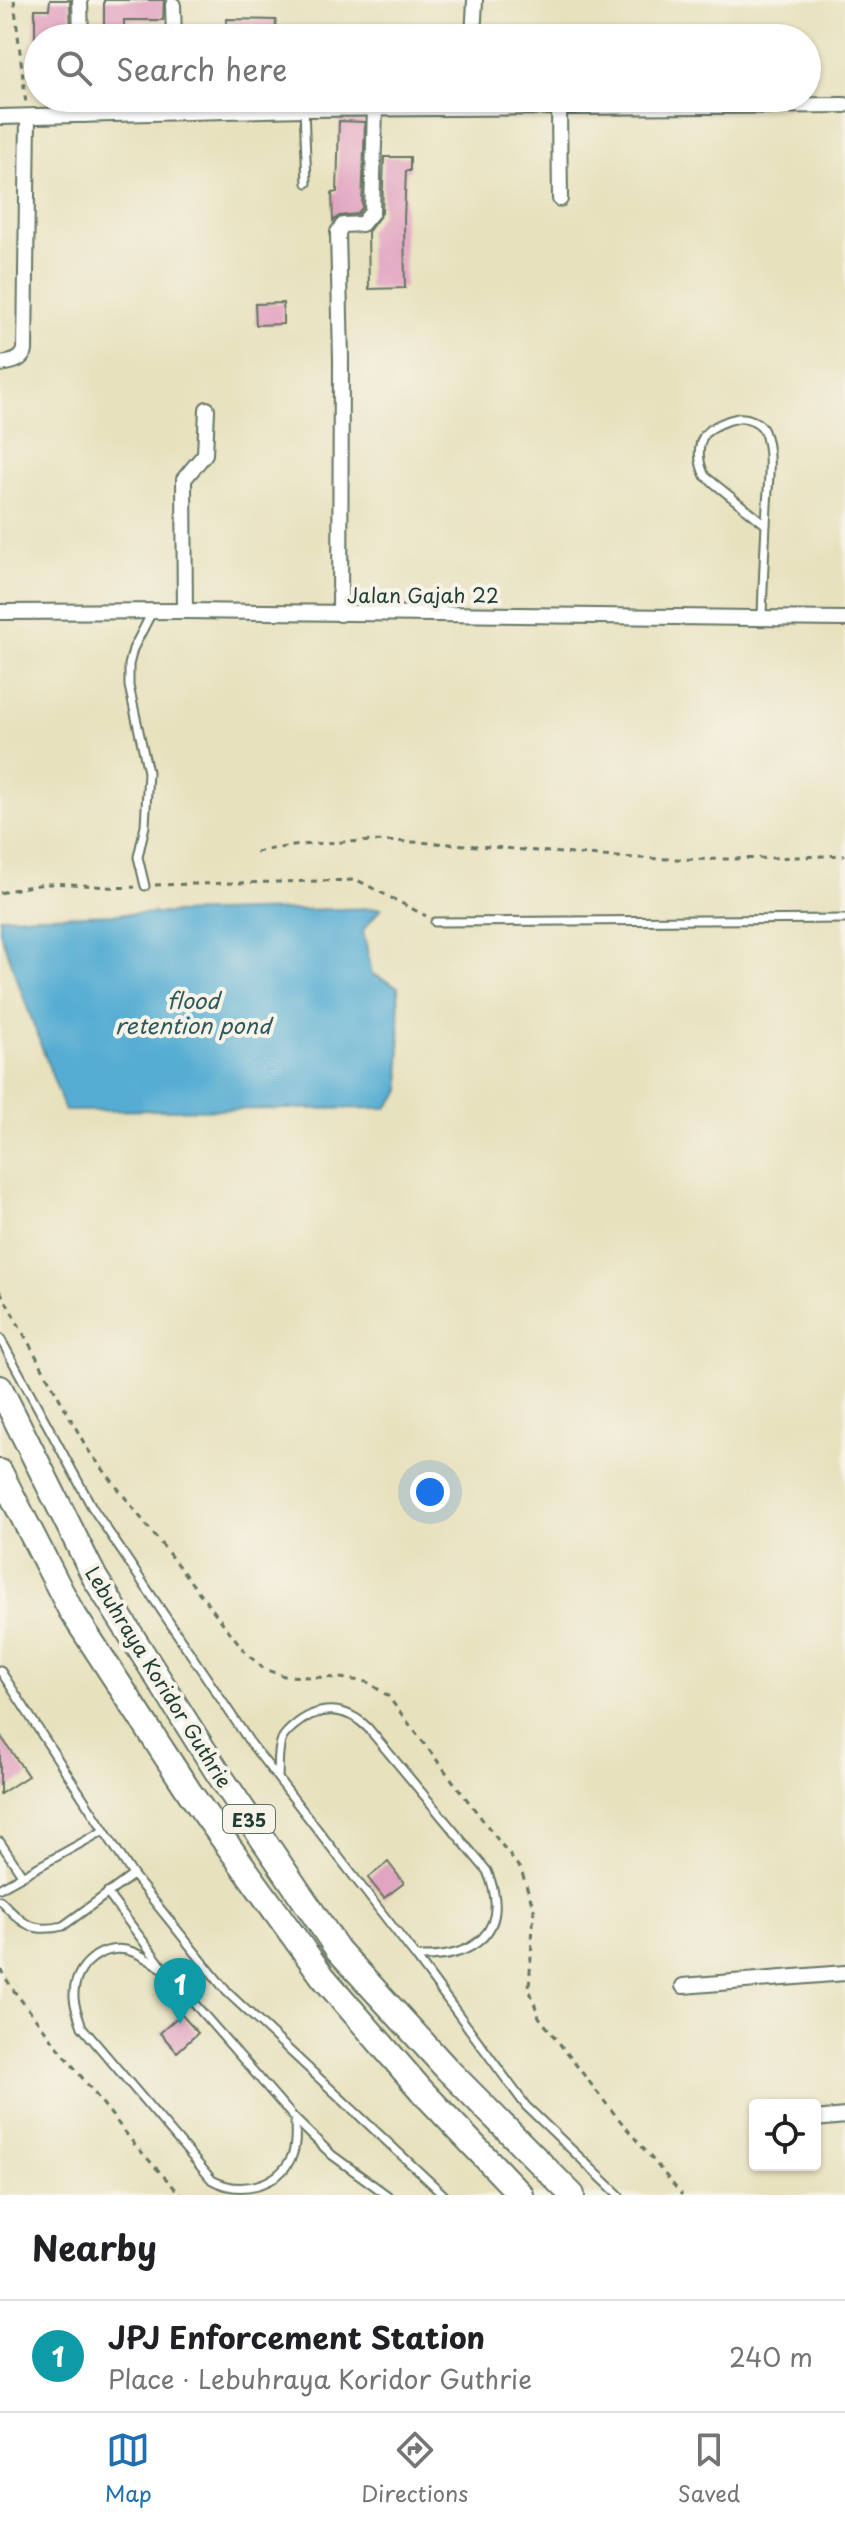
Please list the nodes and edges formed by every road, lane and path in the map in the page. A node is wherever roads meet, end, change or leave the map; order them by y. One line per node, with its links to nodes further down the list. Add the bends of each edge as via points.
1 (14, 0): 8 (path)
2 (80, 0): 5 (street)
3 (475, 0): 7 (street)
4 (173, 5): 6 (street)
5 (81, 24)
6 (174, 24)
7 (474, 24)
8 (24, 84)
9 (821, 104): 10 (street)
10 (845, 105)
11 (27, 112): 19 (path)
12 (84, 112): 17 (street)
13 (111, 112): 17 (street)
14 (316, 112): 20 (lane)
15 (375, 112): 28 (street, via 372,212 362,224 343,225 338,232)
16 (559, 112): 21 (street)
17 (84, 115): 19 (street)
18 (0, 117): 19 (street)
19 (28, 117): 22 (street, via 25,351 16,362)
20 (307, 183)
21 (560, 199)
22 (0, 364)
23 (207, 409): 25 (street, via 205,454 184,479)
24 (766, 525): 24 (lane, via 763,428 740,418 718,425 704,435 700,450 705,476); 29 (lane)
25 (185, 611): 27 (street, Jalan Gajah 22); 28 (street, Jalan Gajah 22)
26 (0, 612): 27 (street, Jalan Gajah 22)
27 (139, 612): 33 (lane, via 129,686 148,772 138,857)
28 (340, 614): 29 (street, Jalan Gajah 22)
29 (762, 617): 30 (street, Jalan Gajah 22)
30 (845, 619)
31 (256, 852): 32 (path, via 293,845 395,842 638,858)
32 (845, 855)
33 (145, 886): 34 (path, via 68,883); 36 (path, via 357,880)
34 (0, 893)
35 (845, 919): 36 (lane)
36 (435, 922)
37 (0, 1291): 64 (path, via 88,1450 247,1654 264,1669 284,1676 367,1682 387,1695 521,1870 534,1909 529,1988 539,2017)
38 (0, 1338): 42 (lane, via 92,1507)
39 (0, 1388): 62 (highway, Lebuhraya Koridor Guthrie / E35, via 95,1578 338,1950)
40 (0, 1472): 61 (highway, Lebuhraya Koridor Guthrie / E35, via 70,1609 190,1793 323,1977)
41 (0, 1670): 43 (lane)
42 (278, 1777): 50 (lane); 50 (lane, via 286,1732 312,1713 347,1712 368,1728 487,1871 496,1900 481,1941 456,1954)
43 (103, 1831): 45 (lane); 46 (lane)
44 (0, 1842): 45 (lane)
45 (22, 1875): 47 (lane)
46 (133, 1875): 48 (lane); 60 (lane, via 227,1992)
47 (0, 1888)
48 (107, 1893): 49 (lane, via 63,1926 40,1930); 52 (lane)
49 (0, 1900)
50 (416, 1957): 63 (lane, via 526,2106)
51 (0, 1969): 58 (path, via 136,2146)
52 (165, 1970): 57 (lane); 57 (lane, via 132,1951 111,1949 93,1956 76,1977 74,1998 82,2027 212,2180 238,2190 282,2173 293,2155)
53 (845, 1973): 54 (street)
54 (683, 1986)
55 (845, 2116): 56 (street)
56 (821, 2118)
57 (295, 2119): 59 (lane, via 332,2155)
58 (181, 2195)
59 (387, 2195)
60 (444, 2195)
61 (521, 2195)
62 (572, 2195)
63 (619, 2195)
64 (682, 2195)

